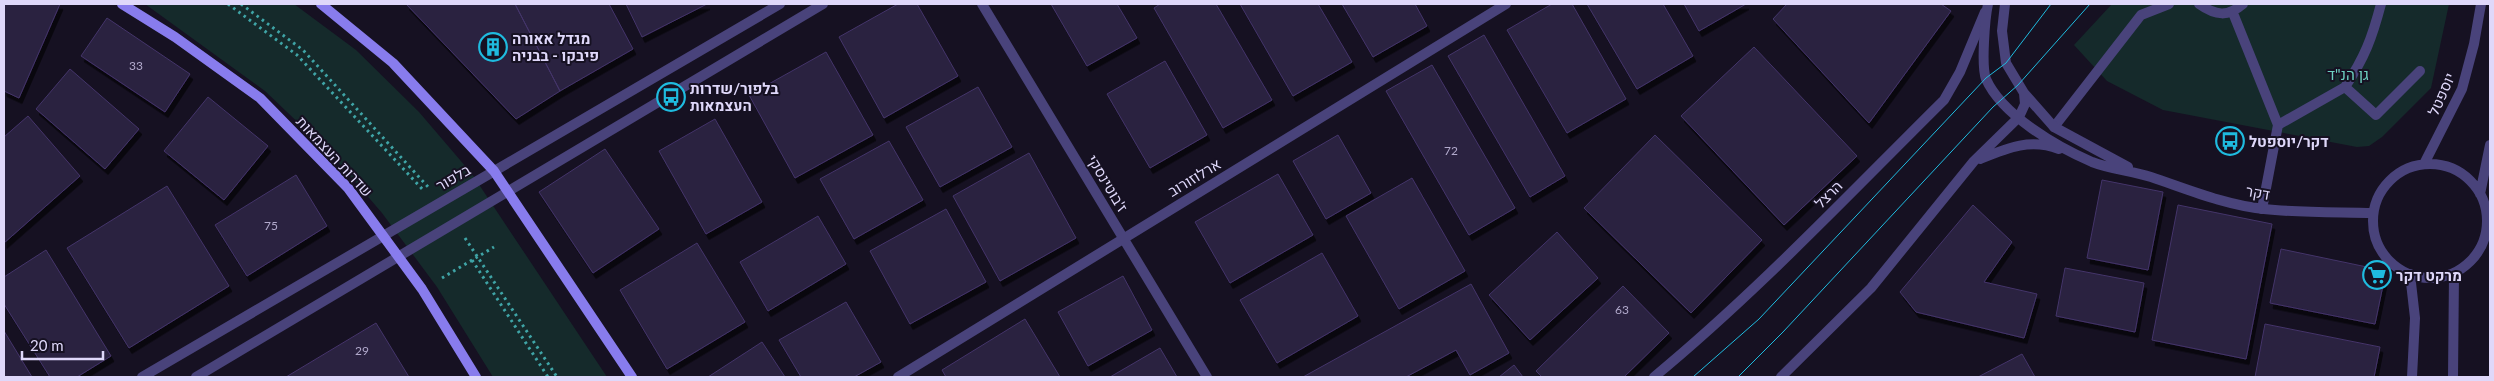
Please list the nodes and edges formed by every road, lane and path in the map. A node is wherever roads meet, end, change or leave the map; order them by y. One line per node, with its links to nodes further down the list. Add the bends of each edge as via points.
1 (122, 4): 36 (main road, שדרות העצמאות, via 175,37 260,98 348,188)
2 (228, 4): 31 (path, via 297,55)
3 (241, 4): 32 (path, via 303,50)
4 (322, 4): 27 (main road, via 393,63)
5 (780, 4): 27 (street, בלפור)
6 (823, 4): 29 (street)
7 (982, 4): 37 (street, ז'בוטינסקי)
8 (1506, 4): 37 (street, ארלוזורוב)
9 (2005, 4): 19 (street, via 2002,31 2006,63)
10 (2169, 4): 22 (street, via 2141,15)
11 (2199, 4): 16 (street, via 2209,10)
12 (2243, 4): 16 (street)
13 (2382, 4): 18 (street, via 2364,59)
14 (2481, 4): 26 (street, יוספטל, via 2462,88)
15 (1988, 5): 20 (street, הרצל, via 1984,48 1986,78 2000,99); 53 (street, הרצל, via 1960,72 1944,100 1766,277)
16 (2232, 13): 21 (street)
17 (2420, 71): 18 (street, via 2376,115)
18 (2345, 87): 21 (street)
19 (2024, 94): 20 (street, via 2026,104); 22 (street, דקר)
20 (2019, 117): 24 (street); 25 (street, דקר, via 2046,138)
21 (2278, 125): 33 (street)
22 (2054, 128): 28 (street, דקר)
23 (2490, 145): 30 (street)
24 (1974, 161): 25 (street, via 2013,145 2031,143); 54 (street, via 1871,288)
25 (2093, 162): 28 (street, דקר)
26 (2424, 164): 30 (street, via 2450,168 2462,174); 34 (street, via 2409,168 2391,180 2377,198)
27 (494, 171): 29 (main road); 32 (street, בלפור)
28 (2142, 174): 33 (street, דקר, via 2206,196)
29 (507, 191): 35 (street); 50 (main road)
30 (2480, 194): 42 (street, via 2486,211 2486,230 2480,248 2469,262)
31 (427, 196)
32 (440, 202): 36 (street, בלפור)
33 (2262, 209): 34 (street, דקר)
34 (2374, 213): 43 (street, via 2378,243 2391,262)
35 (455, 223): 39 (path); 40 (street)
36 (382, 236): 40 (main road, שדרות העצמאות); 45 (street, בלפור)
37 (1123, 238): 51 (street, ארלוזורוב); 52 (street, ז'בוטינסקי)
38 (494, 247): 39 (path)
39 (478, 257): 41 (path); 49 (path)
40 (398, 258): 46 (street); 47 (main road, שדרות העצמאות, via 422,289)
41 (472, 260): 44 (path); 48 (path)
42 (2454, 272): 43 (street, via 2432,277); 56 (street)
43 (2410, 274): 55 (street, via 2415,318)
44 (442, 278)
45 (142, 377)
46 (196, 377)
47 (476, 377)
48 (548, 377)
49 (557, 377)
50 (632, 377)
51 (898, 377)
52 (1207, 377)
53 (1654, 377)
54 (1781, 377)
55 (2412, 377)
56 (2453, 377)

